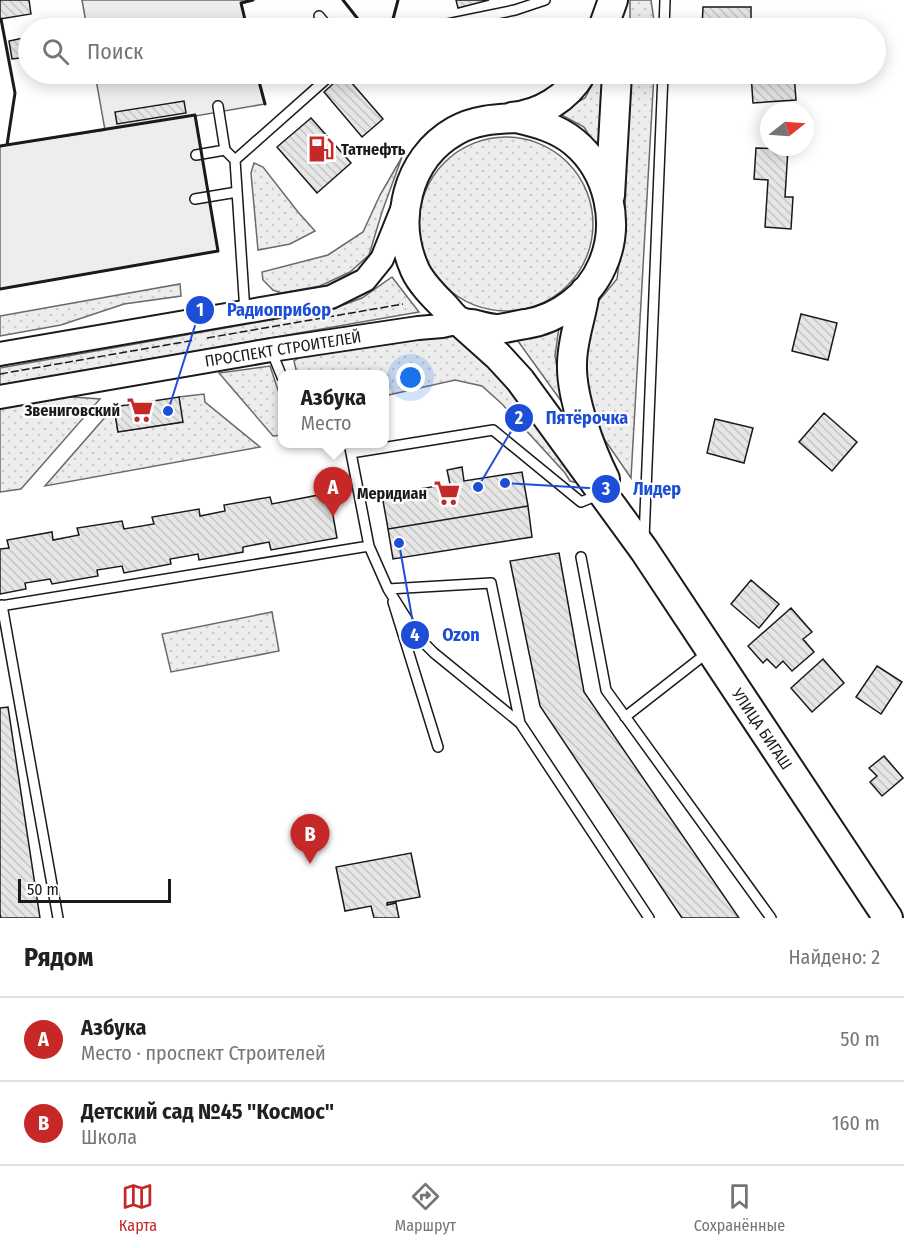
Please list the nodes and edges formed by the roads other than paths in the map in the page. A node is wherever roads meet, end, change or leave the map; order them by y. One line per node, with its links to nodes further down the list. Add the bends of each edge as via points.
1 (545, 0): 5 (lane)
2 (613, 0): 6 (main road)
3 (621, 0): 7 (main road)
4 (665, 0): 8 (lane)
5 (476, 18)
6 (607, 18)
7 (620, 18)
8 (664, 18)
9 (321, 84): 17 (lane)
10 (575, 84): 14 (main road, via 551,105 526,116)
11 (616, 84): 21 (main road)
12 (662, 84): 32 (lane)
13 (218, 106): 15 (lane)
14 (485, 120): 20 (main road, via 455,131 432,149 415,174); 21 (main road, via 516,118 546,125 574,142 597,169)
15 (225, 150): 16 (lane); 17 (lane)
16 (196, 155)
17 (235, 160): 18 (lane)
18 (237, 192): 19 (lane); 23 (lane)
19 (195, 199)
20 (404, 203): 23 (street, via 382,259 365,280 331,297); 24 (main road, via 404,237 415,272)
21 (610, 203): 22 (main road, via 611,235 602,266)
22 (585, 291): 24 (main road, via 562,311 538,322 495,329); 32 (main road, УЛИЦА БИГАШ, via 572,365 577,399 600,469)
23 (245, 312): 26 (street)
24 (460, 322): 25 (street, ПРОСПЕКТ СТРОИТЕЛЕЙ); 31 (main road, УЛИЦА БИГАШ, via 520,380)
25 (271, 350): 27 (lane); 28 (street, ПРОСПЕКТ СТРОИТЕЛЕЙ)
26 (0, 354)
27 (279, 370)
28 (0, 397)
29 (389, 443): 31 (lane, via 493,430 581,502)
30 (350, 448): 33 (lane)
31 (602, 494): 32 (main road, УЛИЦА БИГАШ)
32 (639, 545): 37 (main road, УЛИЦА БИГАШ)
33 (369, 546): 35 (lane); 36 (lane)
34 (581, 557): 38 (lane, via 606,690)
35 (388, 589): 39 (lane, via 418,637); 39 (lane, via 491,583); 40 (lane)
36 (1, 607): 41 (lane)
37 (709, 651): 38 (lane); 44 (main road, УЛИЦА БИГАШ)
38 (625, 717): 43 (lane)
39 (520, 723): 42 (lane)
40 (438, 747)
41 (58, 918)
42 (649, 918)
43 (771, 918)
44 (888, 918)

